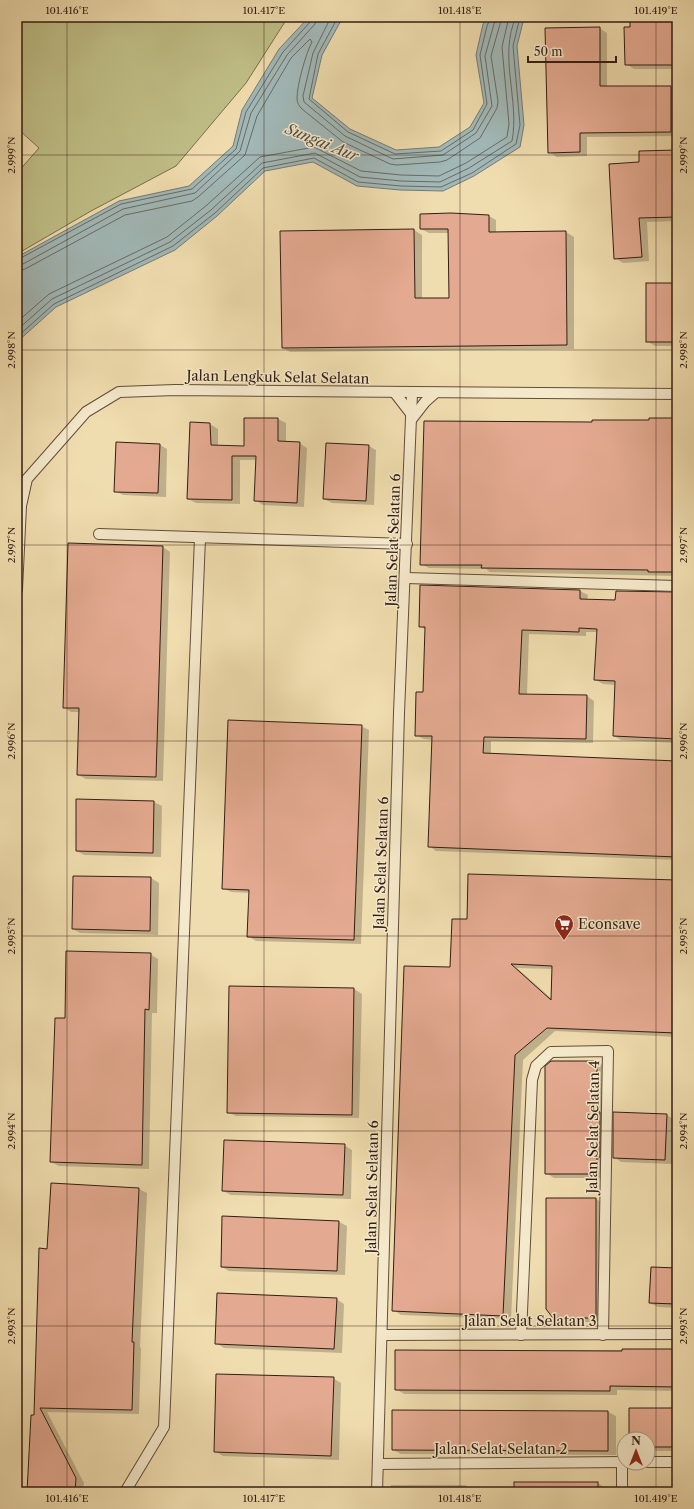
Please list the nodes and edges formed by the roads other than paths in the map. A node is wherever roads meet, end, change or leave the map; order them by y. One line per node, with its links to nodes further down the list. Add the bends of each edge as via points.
1 (395, 393): 2 (street, Jalan Lengkuk Selat Selatan); 5 (street); 11 (street, Jalan Lengkuk Selat Selatan, via 175,390 120,392 86,412 27,479 21,506)
2 (412, 393): 3 (street, Jalan Lengkuk Selat Selatan); 5 (street, Jalan Selat Selatan 6)
3 (435, 393): 4 (street, Jalan Lengkuk Selat Selatan); 5 (street)
4 (677, 394)
5 (412, 418): 8 (street, Jalan Selat Selatan 6)
6 (99, 534): 7 (street)
7 (200, 538): 8 (street); 21 (street, via 164,1427)
8 (407, 544): 9 (street, Jalan Selat Selatan 6)
9 (406, 578): 10 (street); 15 (street, Jalan Selat Selatan 6, via 392,951)
10 (677, 586)
11 (17, 590)
12 (677, 1334): 14 (street, Jalan Selat Selatan 3)
13 (520, 1335): 14 (street, Jalan Selat Selatan 3); 14 (street, Jalan Selat Selatan 4, via 532,1080 536,1066 551,1052 608,1051); 15 (street, Jalan Selat Selatan 3)
14 (603, 1335)
15 (382, 1336): 19 (street, Jalan Selat Selatan 6)
16 (616, 1462): 19 (street, Jalan Selat Selatan 2)
17 (656, 1462): 18 (street)
18 (677, 1462)
19 (378, 1464): 22 (street, Jalan Selat Selatan 6)
20 (623, 1471): 23 (street)
21 (125, 1492)
22 (377, 1492)
23 (622, 1492)

